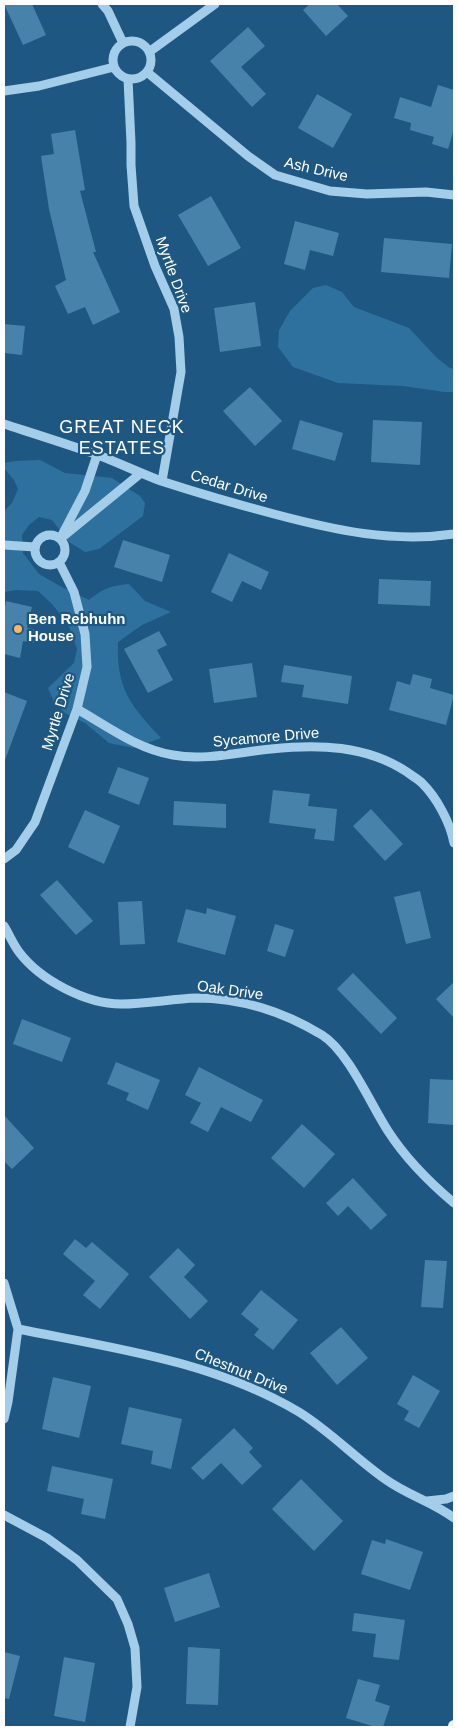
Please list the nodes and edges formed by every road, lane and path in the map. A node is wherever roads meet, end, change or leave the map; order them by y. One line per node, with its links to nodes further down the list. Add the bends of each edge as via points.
1 (102, 4): 3 (street)
2 (215, 4): 4 (street)
3 (123, 43): 4 (street, via 144,44); 5 (street, via 113,54)
4 (149, 52): 6 (street, via 151,61)
5 (114, 67): 7 (street); 8 (street, via 39,86)
6 (147, 72): 7 (street, via 141,77); 9 (street, Ash Drive, via 275,175 330,191 367,194 426,192)
7 (128, 79): 13 (street, Myrtle Drive, via 134,206 174,309 179,337 181,372)
8 (4, 91)
9 (454, 196)
10 (4, 424): 11 (street, Cedar Drive)
11 (97, 455): 12 (street, Cedar Drive); 15 (street, Myrtle Drive, via 85,491)
12 (141, 473): 13 (street, Cedar Drive); 15 (street)
13 (162, 481): 14 (street, Cedar Drive, via 351,533 393,536)
14 (454, 534)
15 (60, 539): 17 (street, via 45,536); 18 (street, Myrtle Drive, via 64,552)
16 (4, 545): 17 (street)
17 (35, 547): 18 (street, via 42,562 48,565)
18 (59, 562): 19 (street, Myrtle Drive, via 74,592 85,634 87,667)
19 (77, 709): 20 (street, Sycamore Drive, via 141,746 173,755 203,757 330,746 362,751 397,766 422,783 439,806); 21 (street, Myrtle Drive, via 35,822 16,850)
20 (454, 843)
21 (4, 859)
22 (4, 926): 23 (street, Oak Drive, via 20,953 47,978 72,992 119,1004 198,998 259,1006 324,1036 346,1060 409,1160)
23 (454, 1203)
24 (4, 1283): 25 (street)
25 (18, 1329): 26 (street); 28 (street, Chestnut Drive, via 172,1361 255,1390 315,1422 386,1480)
26 (4, 1419)
27 (454, 1496): 28 (street)
28 (427, 1501): 30 (street, Chestnut Drive)
29 (4, 1514): 31 (street, via 78,1560 117,1599 135,1648 137,1687)
30 (454, 1518)
31 (130, 1727)

